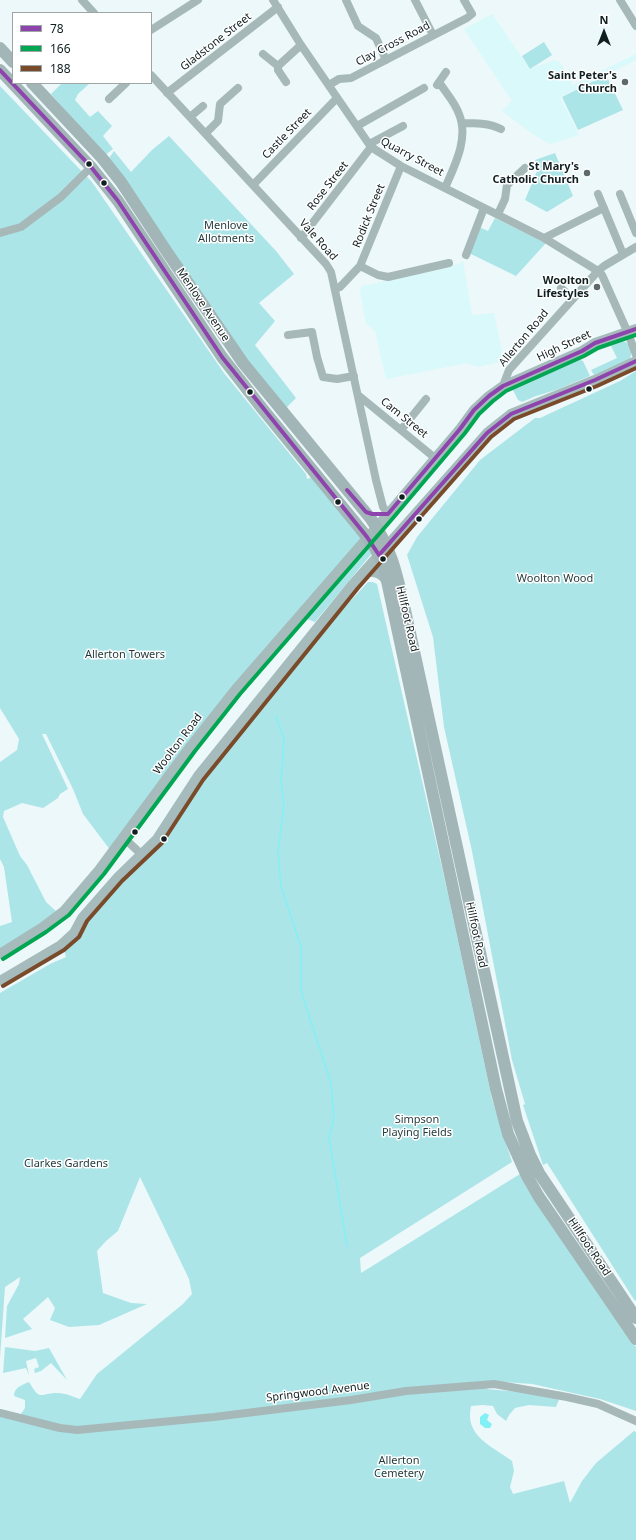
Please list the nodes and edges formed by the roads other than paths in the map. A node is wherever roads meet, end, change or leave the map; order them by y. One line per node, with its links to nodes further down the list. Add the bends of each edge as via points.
1 (82, 0): 8 (street)
2 (198, 0): 10 (street)
3 (346, 0): 15 (street, via 358,26 376,38)
4 (415, 0): 11 (street)
5 (464, 0): 11 (street, Clay Cross Road, via 472,14)
6 (620, 0): 9 (street)
7 (275, 4): 12 (street, Quarry Street); 29 (street, Gladstone Street)
8 (93, 12)
9 (636, 26)
10 (152, 29)
11 (433, 35): 15 (street, Clay Cross Road)
12 (301, 45): 17 (street); 26 (street, Quarry Street)
13 (0, 48): 16 (highway)
14 (263, 54): 17 (street)
15 (386, 60): 26 (street, Clay Cross Road, via 351,78 339,79)
16 (12, 61)
17 (278, 66): 21 (street)
18 (0, 70): 22 (highway, Menlove Avenue)
19 (446, 72): 34 (street, via 438,84 455,106)
20 (152, 77): 29 (street, Vale Road)
21 (286, 82)
22 (12, 83)
23 (13, 84): 42 (highway, Menlove Avenue)
24 (33, 84): 40 (highway, Menlove Avenue)
25 (125, 84): 31 (street)
26 (329, 85): 30 (street, Quarry Street)
27 (238, 88): 38 (street, via 220,104 218,121)
28 (424, 88): 36 (street)
29 (167, 93): 33 (street, Vale Road)
30 (337, 98): 36 (street, Quarry Street); 44 (street, Castle Street)
31 (109, 99)
32 (203, 106): 33 (street)
33 (190, 117): 38 (street, Vale Road)
34 (462, 123): 35 (street); 45 (street, via 458,156)
35 (498, 125)
36 (357, 126): 39 (street, Quarry Street)
37 (403, 126): 39 (street, Rose Street, via 373,142)
38 (206, 133): 44 (street, Vale Road)
39 (371, 147): 41 (street, Quarry Street); 53 (street, Rose Street)
40 (102, 158): 42 (highway); 74 (highway, Menlove Avenue, via 243,363)
41 (401, 166): 45 (street, Quarry Street); 59 (street, Rodick Street)
42 (91, 167): 51 (street, via 61,197 21,227); 77 (highway, Menlove Avenue, via 118,201 222,357)
43 (525, 168): 50 (street, via 507,185 505,199)
44 (253, 185): 53 (street, Vale Road)
45 (445, 188): 48 (street, Quarry Street)
46 (598, 194): 49 (street)
47 (620, 194): 52 (street)
48 (484, 208): 50 (street, Quarry Street); 57 (street)
49 (604, 208): 54 (street); 56 (street)
50 (498, 214): 54 (street, Quarry Street)
51 (0, 233)
52 (636, 233)
53 (301, 238): 62 (street, Vale Road, via 326,264)
54 (544, 238): 60 (street, Quarry Street)
55 (636, 247): 56 (street, Allerton Road)
56 (623, 254): 60 (street, Allerton Road)
57 (466, 255)
58 (449, 263): 59 (street, via 388,277)
59 (360, 266): 62 (street, Rodick Street)
60 (598, 271): 63 (street, Allerton Road); 64 (street)
61 (561, 288): 63 (street)
62 (335, 289): 68 (street, Vale Road)
63 (573, 299): 69 (street, Allerton Road, via 510,370)
64 (632, 331): 66 (street); 69 (main road, High Street, via 595,344)
65 (288, 335): 68 (street, via 312,332 323,377 336,379)
66 (636, 356)
67 (636, 361): 78 (main road, via 511,414 487,433)
68 (354, 376): 70 (street, Vale Road)
69 (503, 386): 73 (main road, Allerton Road, via 474,410)
70 (358, 395): 72 (street, Cam Street); 75 (street, Vale Road, via 381,500)
71 (426, 399): 72 (street)
72 (401, 430): 73 (street, Cam Street)
73 (435, 458): 75 (main road, Allerton Road)
74 (366, 512): 75 (main road); 76 (highway, Menlove Avenue)
75 (388, 514): 76 (main road, Allerton Road)
76 (377, 527): 77 (main road, Woolton Road); 78 (highway, Hillfoot Road)
77 (367, 537): 79 (highway, Menlove Avenue); 82 (main road, Woolton Road, via 235,690)
78 (387, 545): 79 (main road); 86 (highway, Hillfoot Road, via 405,610 515,1114)
79 (379, 555): 80 (main road); 81 (highway, Hillfoot Road)
80 (364, 573): 81 (main road, via 377,572); 83 (main road, via 198,776 157,839)
81 (386, 580): 86 (highway, Hillfoot Road, via 496,1089 508,1134)
82 (123, 837): 83 (street); 84 (main road, Woolton Road, via 64,911)
83 (141, 854): 85 (main road, via 118,877 82,918 74,933 61,945)
84 (0, 954)
85 (0, 981)
86 (530, 1168): 87 (highway, Hillfoot Road); 88 (highway, Hillfoot Road, via 539,1197)
87 (636, 1318)
88 (636, 1339)
89 (0, 1413): 90 (street, Springwood Avenue, via 77,1430 214,1417 413,1391 494,1384 567,1396 598,1404)
90 (636, 1421)

